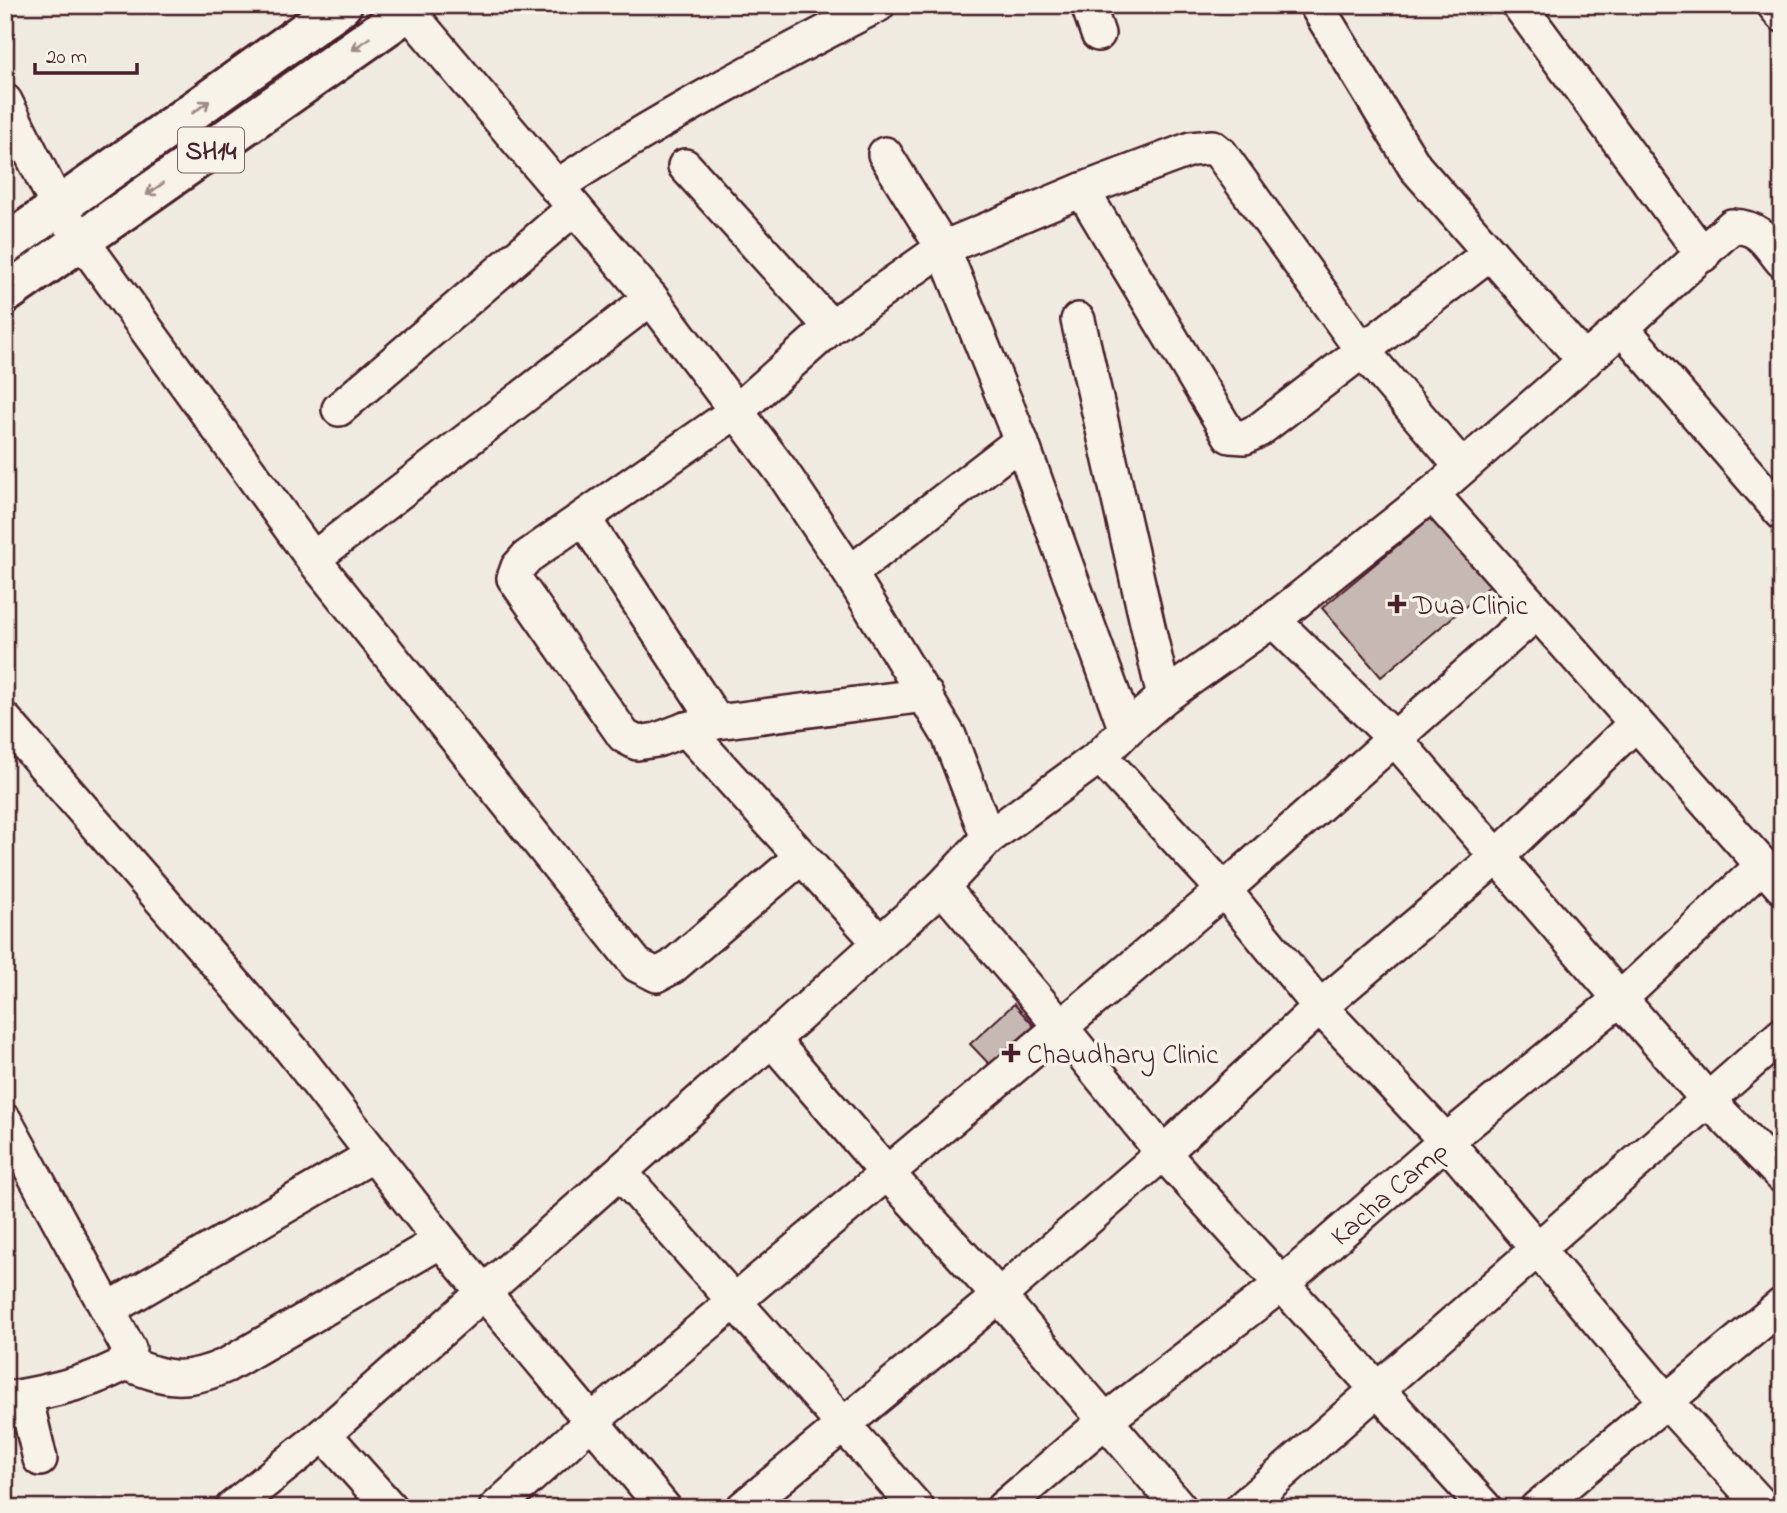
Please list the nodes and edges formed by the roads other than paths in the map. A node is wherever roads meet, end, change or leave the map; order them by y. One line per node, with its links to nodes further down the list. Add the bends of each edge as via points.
1 (342, 5): 13 (main road, SH14, one-way to 1)
2 (878, 5): 12 (street, via 618,145)
3 (1316, 5): 17 (street, via 1415,167)
4 (1519, 5): 18 (street)
5 (1774, 5): 7 (street)
6 (409, 7): 12 (street); 14 (main road, SH14, one-way to 14)
7 (1782, 15)
8 (5, 101): 13 (street)
9 (885, 154): 16 (street)
10 (685, 166): 23 (street)
11 (1083, 190): 16 (street); 25 (street, via 1191,149 1212,147); 25 (street, via 1230,436 1245,437 1259,430)
12 (564, 198): 21 (street); 27 (street)
13 (59, 209): 14 (street); 15 (main road, SH14)
14 (82, 240): 20 (main road, SH14); 34 (street)
15 (5, 245)
16 (943, 248): 23 (street); 29 (street)
17 (1490, 253): 25 (street); 26 (street)
18 (1703, 255): 19 (street, via 1732,226 1748,226); 24 (street)
19 (1782, 261)
20 (5, 294)
21 (651, 298): 28 (street); 34 (street)
22 (1078, 320): 39 (street)
23 (831, 327): 28 (street)
24 (1622, 328): 26 (street); 32 (street)
25 (1362, 349): 30 (street)
26 (1585, 361): 30 (street)
27 (339, 409)
28 (738, 410): 33 (street); 35 (street)
29 (1021, 441): 35 (street); 43 (street)
30 (1462, 467): 31 (street)
31 (1432, 494): 36 (street); 37 (street)
32 (1782, 513)
33 (584, 519): 42 (street); 42 (street, via 527,557 514,578 624,736 637,743)
34 (313, 559): 48 (street, via 637,965 657,975 672,967)
35 (850, 573): 38 (street)
36 (1537, 612): 41 (street); 44 (street)
37 (1273, 620): 39 (street); 44 (street)
38 (926, 695): 42 (street); 46 (street, via 949,736)
39 (1164, 697): 43 (street)
40 (5, 720): 62 (street, via 292,1051)
41 (1636, 723): 47 (street); 49 (street)
42 (702, 725): 48 (street)
43 (1126, 730): 45 (street)
44 (1395, 739): 47 (street); 51 (street)
45 (1100, 756): 46 (street); 51 (street)
46 (988, 838): 50 (street)
47 (1498, 856): 53 (street); 54 (street)
48 (801, 857): 52 (street)
49 (1772, 876): 53 (street, Kacha Camp)
50 (942, 887): 52 (street); 55 (street)
51 (1224, 890): 54 (street); 55 (street)
52 (879, 942): 57 (street)
53 (1621, 998): 58 (street); 60 (street, Kacha Camp)
54 (1320, 1007): 60 (street); 61 (street)
55 (1060, 1026): 61 (street); 64 (street)
56 (1782, 1035): 58 (street)
57 (772, 1040): 63 (street); 64 (street)
58 (1708, 1100): 65 (street); 67 (street)
59 (5, 1121): 73 (street)
60 (1446, 1141): 67 (street); 68 (street, Kacha Camp)
61 (1163, 1153): 68 (street); 70 (street)
62 (373, 1156): 66 (street); 73 (street)
63 (621, 1173): 69 (street); 71 (street)
64 (887, 1173): 70 (street); 71 (street)
65 (1782, 1176)
66 (441, 1241): 69 (street); 74 (street, via 207,1374 184,1379 160,1376)
67 (1536, 1250): 75 (street); 77 (street)
68 (1283, 1283): 75 (street); 79 (street, Kacha Camp)
69 (484, 1294): 78 (street); 81 (street)
70 (999, 1296): 79 (street); 80 (street)
71 (734, 1302): 78 (street); 80 (street)
72 (1782, 1305): 77 (street)
73 (109, 1310): 74 (street, via 129,1349)
74 (125, 1363): 76 (street, via 107,1374)
75 (1377, 1390): 92 (street); 93 (street)
76 (15, 1397): 82 (street)
77 (1666, 1401): 83 (street); 94 (street)
78 (593, 1420): 86 (street); 87 (street)
79 (1106, 1420): 90 (street, Kacha Camp); 91 (street)
80 (844, 1425): 88 (street); 89 (street)
81 (324, 1434): 84 (street); 85 (street)
82 (40, 1460)
83 (1768, 1503)
84 (232, 1508)
85 (390, 1508)
86 (496, 1508)
87 (664, 1508)
88 (743, 1508)
89 (917, 1508)
90 (1003, 1508)
91 (1180, 1508)
92 (1242, 1508)
93 (1485, 1508)
94 (1537, 1508)

